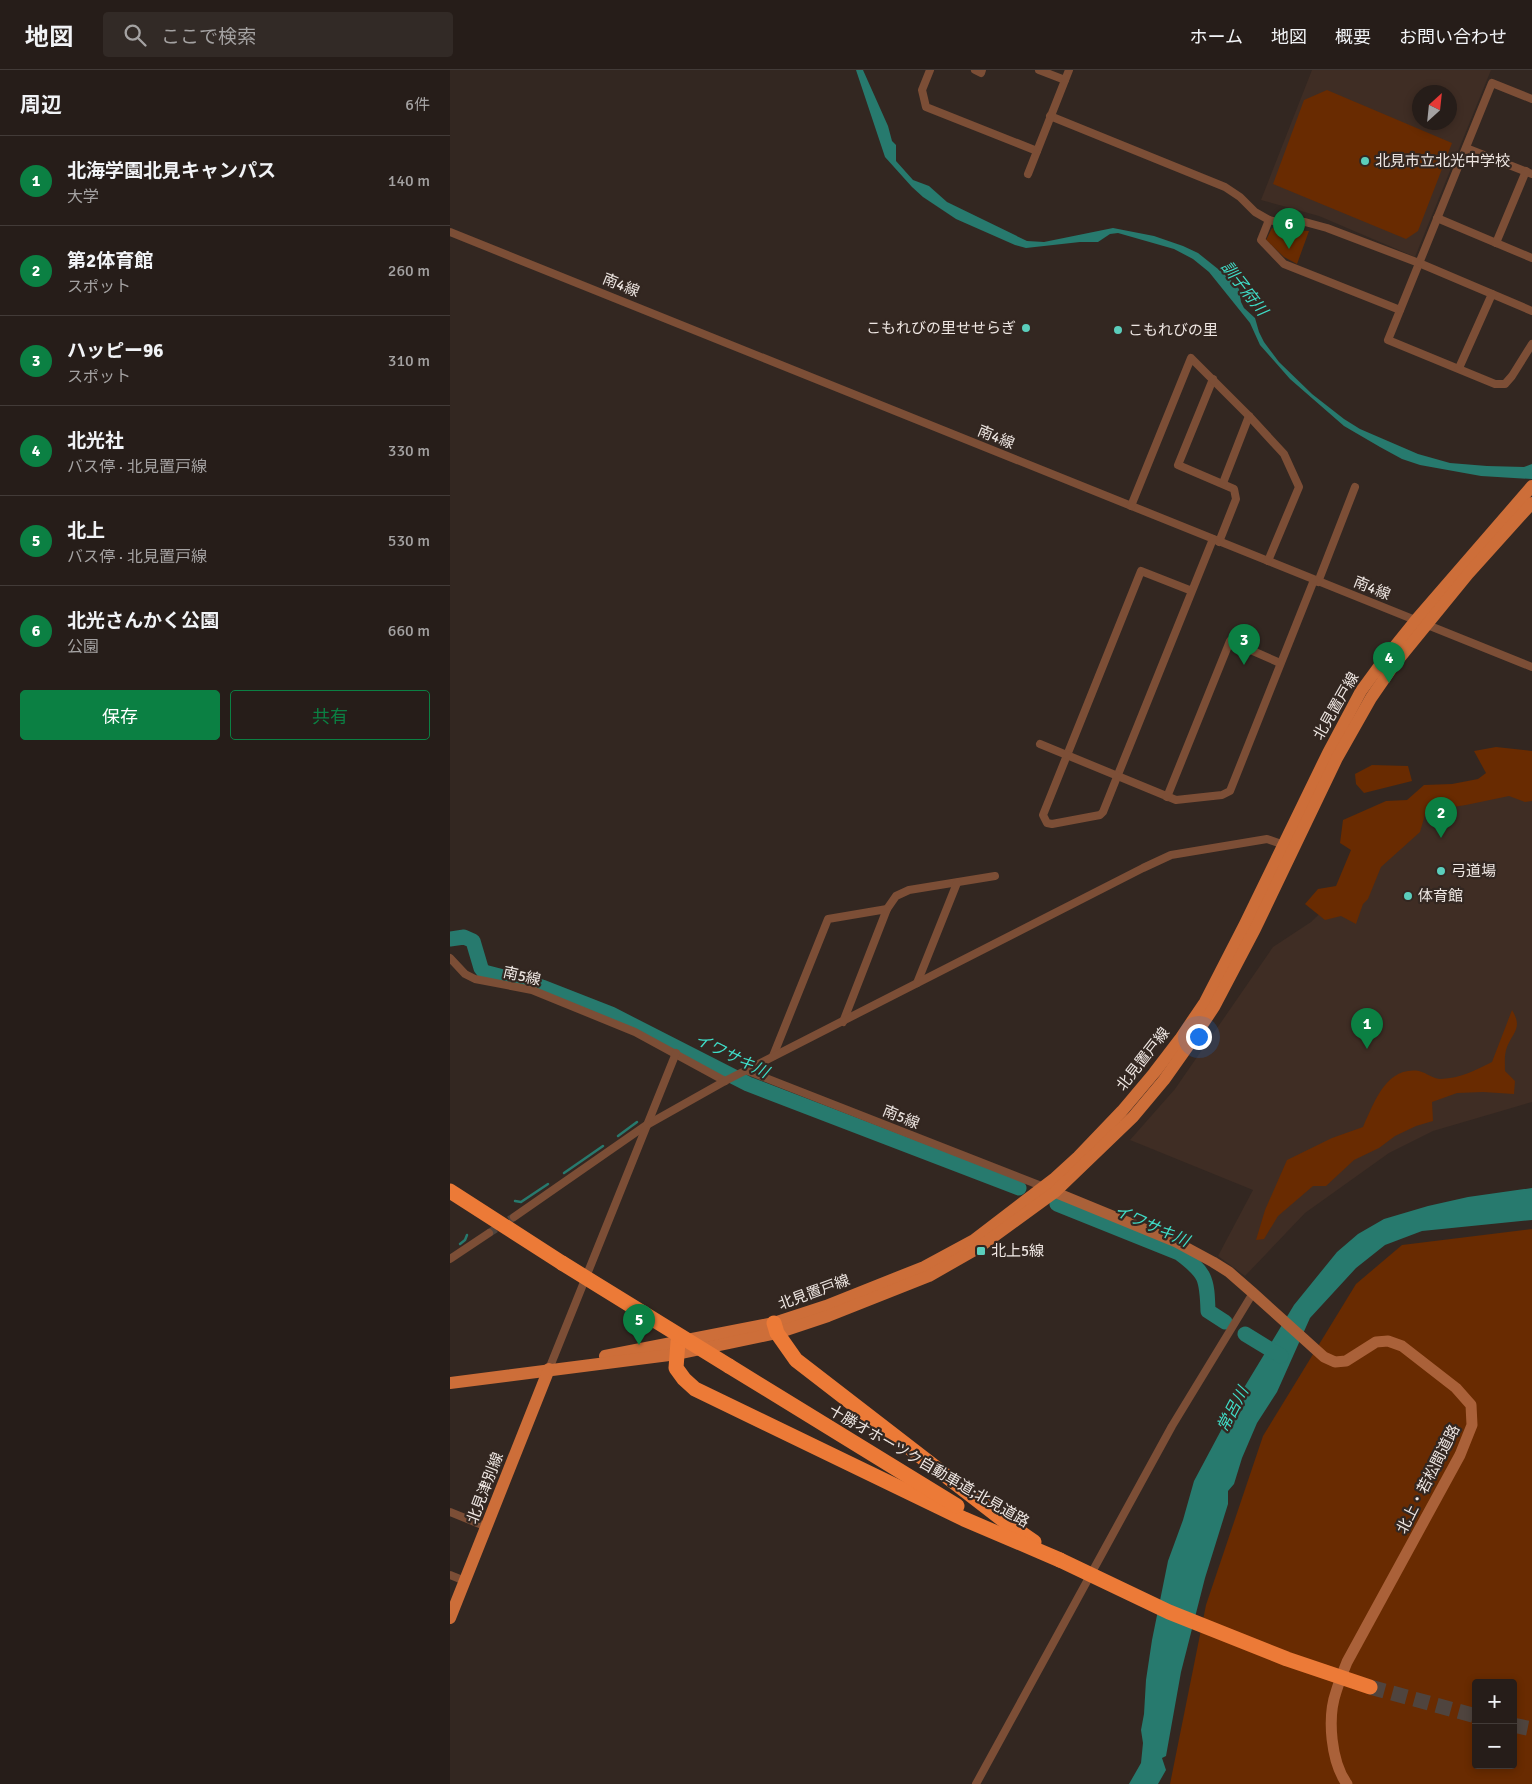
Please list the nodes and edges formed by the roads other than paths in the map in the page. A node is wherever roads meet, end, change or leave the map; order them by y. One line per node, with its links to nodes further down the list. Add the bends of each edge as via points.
1 (930, 70): 10 (street, via 922,90 926,107)
2 (975, 70): 3 (street, via 981,73)
3 (982, 70)
4 (1039, 70): 6 (street)
5 (1069, 70): 6 (street)
6 (1065, 80): 8 (street)
7 (1532, 99): 9 (street, via 1492,83)
8 (1050, 116): 10 (street); 14 (street, via 1225,187)
9 (1466, 148): 11 (street); 13 (street)
10 (1037, 151): 12 (street)
11 (1529, 172): 16 (street)
12 (1028, 174)
13 (1437, 218): 16 (street); 18 (street)
14 (1269, 220): 18 (street, via 1304,222 1327,228); 20 (street, via 1261,240 1284,264)
15 (450, 232): 30 (street, 南4線)
16 (1496, 243): 17 (street)
17 (1532, 258)
18 (1419, 263): 19 (street); 20 (street)
19 (1492, 294): 21 (street); 23 (street)
20 (1400, 310): 23 (street, via 1388,340)
21 (1532, 311)
22 (1532, 344): 23 (street, via 1505,384 1495,384)
23 (1459, 368)
24 (1213, 379): 25 (street); 26 (street, via 1178,465); 30 (street, via 1191,358)
25 (1249, 416): 26 (street); 32 (street, via 1284,454 1299,487)
26 (1223, 484): 31 (street, via 1234,489 1236,499)
27 (1532, 486): 35 (main road, 北見置戸線)
28 (1355, 487): 33 (street)
29 (1532, 503): 35 (main road, 北見置戸線)
30 (1131, 506): 31 (street, 南4線)
31 (1216, 540): 32 (street, 南4線); 34 (street)
32 (1268, 561): 33 (street, 南4線)
33 (1316, 581): 35 (street, 南4線); 36 (street)
34 (1192, 591): 39 (street, via 1141,571); 40 (street)
35 (1422, 622): 37 (street, 南4線); 42 (main road, 北見置戸線, via 1371,698)
36 (1280, 663): 41 (street, via 1230,791 1222,795 1176,800); 41 (street, via 1230,641)
37 (1532, 667)
38 (1040, 744): 39 (street)
39 (1066, 756): 40 (street); 40 (street, via 1043,815 1047,823 1100,815)
40 (1117, 777): 41 (street)
41 (1167, 797)
42 (1288, 846): 47 (street, via 1267,839 1171,855); 54 (main road, 北見置戸線, via 1205,1002 1180,1039 1122,1112)
43 (994, 876): 44 (street)
44 (957, 883): 45 (street, via 909,890 896,896); 47 (street)
45 (887, 909): 48 (street); 50 (street, via 828,919)
46 (450, 958): 49 (street, 南5線, via 465,974 532,990 635,1032)
47 (916, 983): 48 (street)
48 (843, 1022): 50 (street)
49 (676, 1053): 52 (street, 南5線); 53 (street)
50 (773, 1056): 51 (street)
51 (748, 1071): 52 (street); 54 (street, 南5線)
52 (731, 1079): 53 (street)
53 (645, 1126): 57 (street); 64 (street)
54 (1049, 1190): 61 (street, 北上・若松間道路, via 1176,1242 1229,1272); 62 (main road, 北見置戸線, via 974,1240 924,1267)
55 (450, 1191): 59 (highway, 十勝オホーツク自動車道;北見道路)
56 (450, 1199): 59 (highway, 十勝オホーツク自動車道;北見道路)
57 (514, 1217)
58 (490, 1233): 60 (street)
59 (523, 1239): 68 (highway, 十勝オホーツク自動車道;北見道路, bridge, via 969,1513)
60 (450, 1260)
61 (1257, 1296): 73 (street, via 1172,1426); 74 (street, 北上・若松間道路, via 1324,1357 1335,1362 1346,1361 1376,1342 1388,1341 1402,1346 1456,1388 1471,1405 1472,1425 1460,1456 1347,1662 1335,1693 1331,1731 1336,1757)
62 (775, 1328): 63 (main road, 北見置戸線); 68 (highway, via 796,1360)
63 (678, 1348): 64 (main road, 北見置戸線, via 566,1369); 68 (highway, via 676,1368 695,1388 964,1519)
64 (549, 1369): 65 (main road, 北見置戸線); 67 (main road, 北見津別線)
65 (450, 1383)
66 (450, 1512): 67 (street)
67 (487, 1528): 70 (main road, 北見津別線)
68 (1060, 1560): 72 (highway, 十勝オホーツク自動車道;北見道路, bridge, via 1169,1612 1288,1660)
69 (450, 1575): 70 (street)
70 (465, 1581): 71 (main road, 北見津別線)
71 (450, 1618)
72 (1370, 1687)
73 (976, 1784)
74 (1347, 1784)

